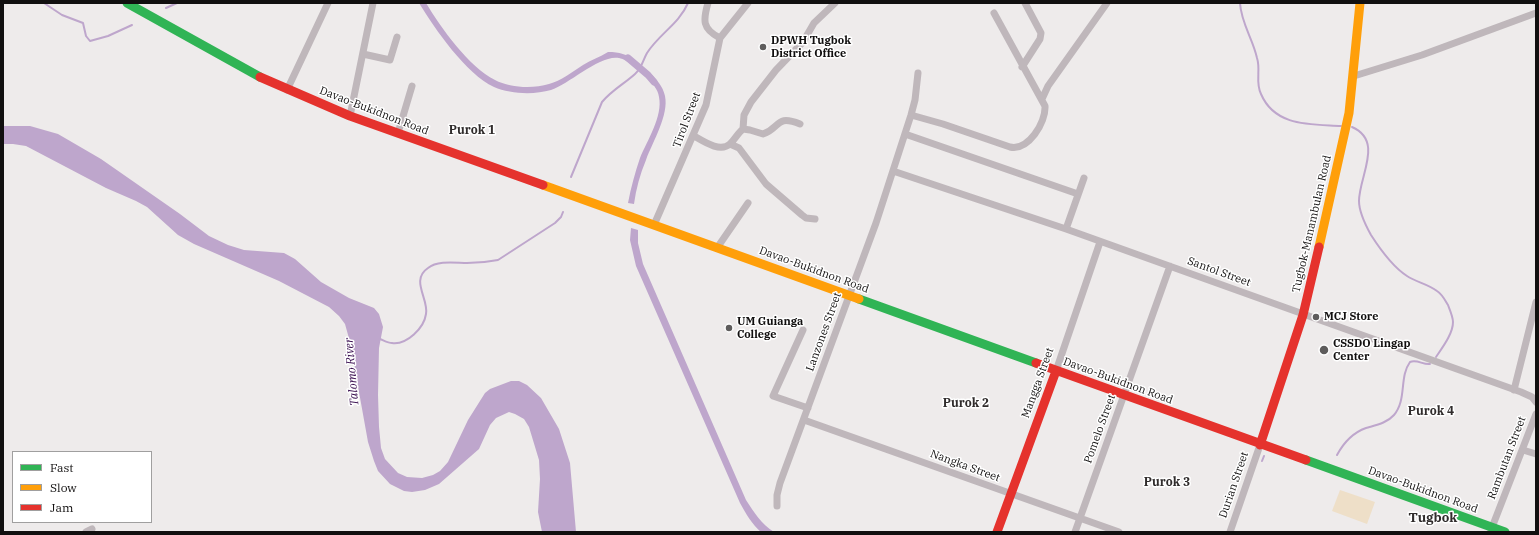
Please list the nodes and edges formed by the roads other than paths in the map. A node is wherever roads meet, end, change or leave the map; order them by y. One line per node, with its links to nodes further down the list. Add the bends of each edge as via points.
1 (127, 3): 19 (main road, Davao-Bukidnon Road)
2 (328, 3): 19 (street)
3 (373, 3): 14 (street)
4 (708, 3): 13 (street, via 705,24)
5 (748, 3): 13 (street, Tirol Street)
6 (835, 3): 24 (street, via 814,23 803,42 750,102 744,115)
7 (1025, 3): 15 (street, via 1041,33 1040,39)
8 (1107, 3): 20 (street, via 1048,86)
9 (1360, 3): 17 (main road, Tugbok-Manambulan Road)
10 (994, 13): 15 (street)
11 (1536, 13): 17 (street, via 1414,58)
12 (397, 37): 14 (street, via 390,60)
13 (720, 38): 27 (street, Tirol Street, via 707,101)
14 (363, 54): 22 (street)
15 (1022, 67): 20 (street)
16 (918, 73): 21 (street, Lanzones Street)
17 (1354, 76): 41 (main road, Tugbok-Manambulan Road, via 1349,113)
18 (412, 86): 25 (street)
19 (288, 90): 22 (main road, Davao-Bukidnon Road)
20 (1042, 99): 21 (street, via 1046,113 1044,119 1027,143 1018,148)
21 (911, 115): 26 (street, Lanzones Street)
22 (350, 116): 25 (main road, Davao-Bukidnon Road)
23 (800, 124): 24 (street, via 783,120 763,134)
24 (743, 129): 28 (street)
25 (398, 133): 34 (main road, Davao-Bukidnon Road)
26 (905, 134): 29 (street, Lanzones Street); 31 (street)
27 (694, 136): 28 (street, via 716,146); 34 (street, Tirol Street)
28 (730, 144): 33 (street, via 739,148 766,184 806,218)
29 (893, 171): 35 (street, Santol Street); 39 (street, Lanzones Street)
30 (1084, 178): 31 (street)
31 (1078, 194): 35 (street)
32 (748, 203): 37 (street)
33 (815, 219)
34 (654, 225): 37 (main road, Davao-Bukidnon Road)
35 (1066, 230): 36 (street, Santol Street)
36 (1100, 242): 38 (street, Santol Street); 43 (street, Mangga Street)
37 (717, 248): 39 (main road, Davao-Bukidnon Road)
38 (1170, 266): 41 (street, Santol Street); 45 (street, Pomelo Street)
39 (849, 296): 43 (main road, Davao-Bukidnon Road); 47 (street, Lanzones Street)
40 (1536, 302): 44 (street)
41 (1303, 315): 44 (street, Santol Street); 50 (main road, Tugbok-Manambulan Road)
42 (803, 330): 47 (street, via 773,396)
43 (1056, 371): 45 (main road, Davao-Bukidnon Road); 53 (main road, Mangga Street)
44 (1514, 390): 46 (street, Santol Street, via 1527,394)
45 (1124, 395): 50 (main road, Davao-Bukidnon Road); 55 (street, Pomelo Street)
46 (1535, 401)
47 (808, 408): 49 (street, Lanzones Street)
48 (1536, 414): 51 (street, Rambutan Street)
49 (804, 420): 53 (street, Nangka Street); 54 (street, Lanzones Street, via 780,483)
50 (1260, 445): 56 (main road, Davao-Bukidnon Road); 60 (street, Durian Street)
51 (1523, 450): 52 (street); 56 (street, Rambutan Street)
52 (1536, 454)
53 (1011, 494): 55 (street, Nangka Street); 57 (main road, Mangga Street)
54 (777, 506)
55 (1080, 518): 58 (street, Pomelo Street); 59 (street, Nangka Street)
56 (1491, 530): 61 (main road, Davao-Bukidnon Road)
57 (997, 532)
58 (1075, 532)
59 (1119, 532)
60 (1230, 532)
61 (1505, 532)

